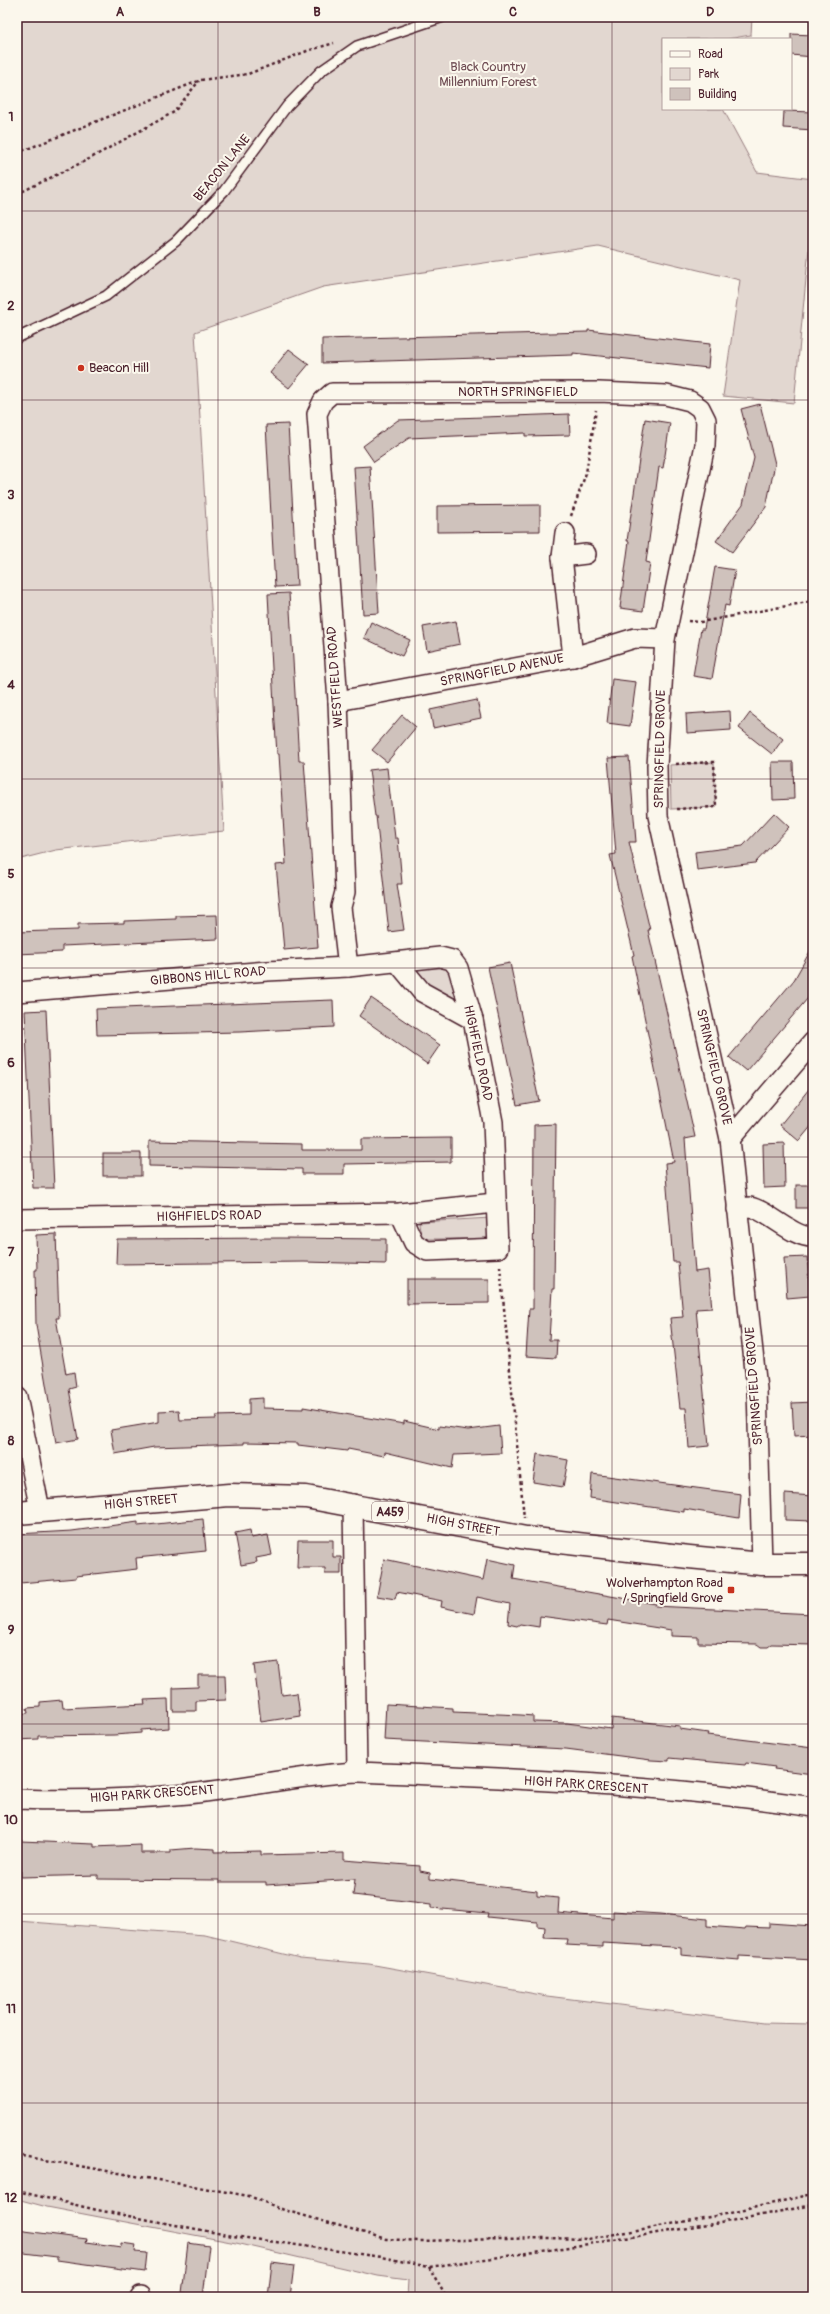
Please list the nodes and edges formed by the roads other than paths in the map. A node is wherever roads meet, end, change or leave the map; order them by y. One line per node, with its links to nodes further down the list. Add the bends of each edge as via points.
1 (443, 17): 2 (lane, BEACON LANE, via 357,46 321,71 287,106 224,191 176,241 106,296)
2 (17, 338)
3 (332, 393): 4 (street, NORTH SPRINGFIELD, via 666,394 690,401); 10 (street, WESTFIELD ROAD, via 323,402 317,414)
4 (700, 408): 8 (street, SPRINGFIELD GROVE, via 706,420 705,445)
5 (565, 533): 7 (street)
6 (586, 554): 7 (street)
7 (562, 557): 9 (street)
8 (665, 639): 9 (street, SPRINGFIELD AVENUE, via 635,638); 16 (street, SPRINGFIELD GROVE, via 657,766 658,809)
9 (573, 656): 10 (street, SPRINGFIELD AVENUE)
10 (338, 701): 12 (street, WESTFIELD ROAD, via 344,892 341,907)
11 (398, 963): 12 (street, GIBBONS HILL ROAD); 14 (street, via 422,992); 14 (street, HIGHFIELD ROAD, via 440,957 452,960 458,968)
12 (348, 967): 13 (street, GIBBONS HILL ROAD, via 267,971)
13 (17, 992)
14 (473, 1020): 17 (street, HIGHFIELD ROAD, via 493,1122)
15 (813, 1042): 16 (street)
16 (730, 1139): 18 (street, SPRINGFIELD GROVE)
17 (495, 1203): 19 (street, HIGHFIELDS ROAD); 19 (street, via 498,1248 428,1251 414,1243)
18 (737, 1209): 21 (street, via 750,1207 789,1229 808,1237); 26 (street, SPRINGFIELD GROVE, via 757,1389)
19 (400, 1213): 20 (street, HIGHFIELDS ROAD)
20 (17, 1219)
21 (813, 1236)
22 (17, 1397): 24 (street)
23 (353, 1504): 24 (main road, HIGH STREET / A459, via 306,1497 229,1495); 26 (main road, HIGH STREET / A459, via 526,1538); 28 (street)
24 (40, 1510): 25 (main road, HIGH STREET / A459)
25 (17, 1513)
26 (762, 1564): 27 (main road, HIGH STREET / A459)
27 (813, 1564)
28 (357, 1772): 29 (street, HIGH PARK CRESCENT, via 188,1794); 30 (street, HIGH PARK CRESCENT, via 574,1783 732,1795)
29 (17, 1799)
30 (813, 1807)

